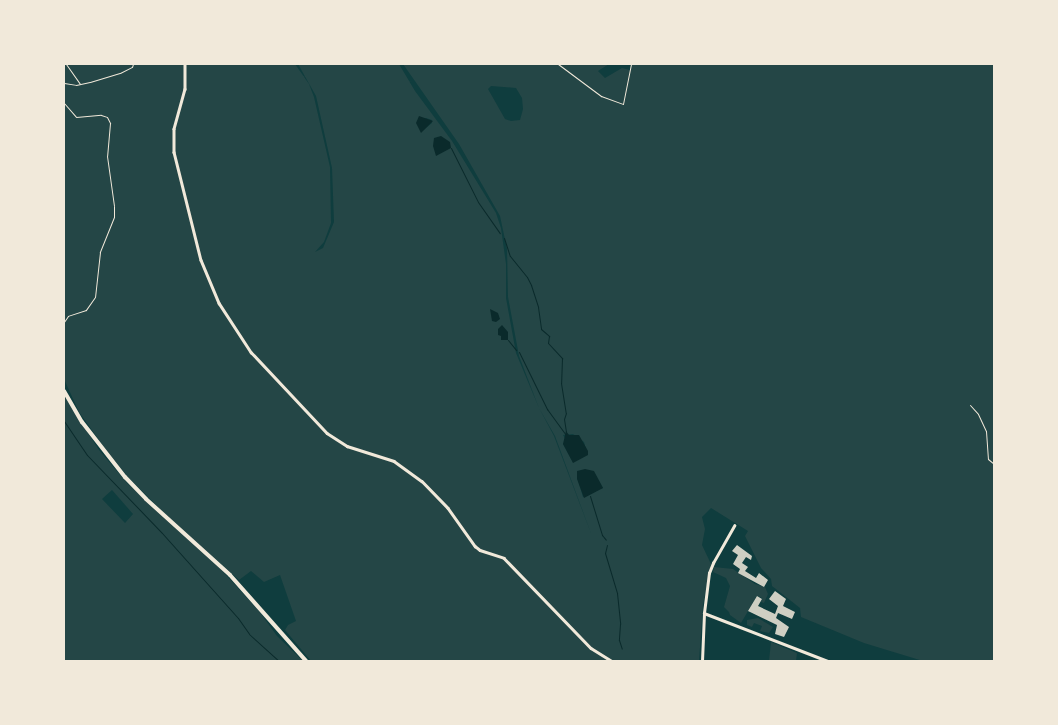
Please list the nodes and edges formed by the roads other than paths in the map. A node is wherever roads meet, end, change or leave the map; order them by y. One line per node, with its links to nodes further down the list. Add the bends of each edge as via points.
1 (66, 64): 7 (lane)
2 (133, 64): 7 (lane, via 120,73)
3 (185, 64): 15 (street, via 185,89 174,129 174,152 201,260 219,302 250,352 327,433 347,446 394,461 422,481 448,508 475,546 504,558 591,648)
4 (558, 64): 5 (lane, via 601,96 623,104)
5 (630, 64)
6 (64, 83): 7 (lane)
7 (80, 84)
8 (64, 103): 9 (lane, via 76,117 101,115 110,122 107,156 114,217 100,252 95,297 86,310 68,316)
9 (64, 322)
10 (64, 391): 14 (main road, via 92,435 125,477 150,504 230,575)
11 (734, 526): 12 (street, via 712,566)
12 (704, 613): 13 (street); 16 (street)
13 (823, 660): 17 (street)
14 (306, 661)
15 (612, 661)
16 (702, 661)
17 (828, 661)

